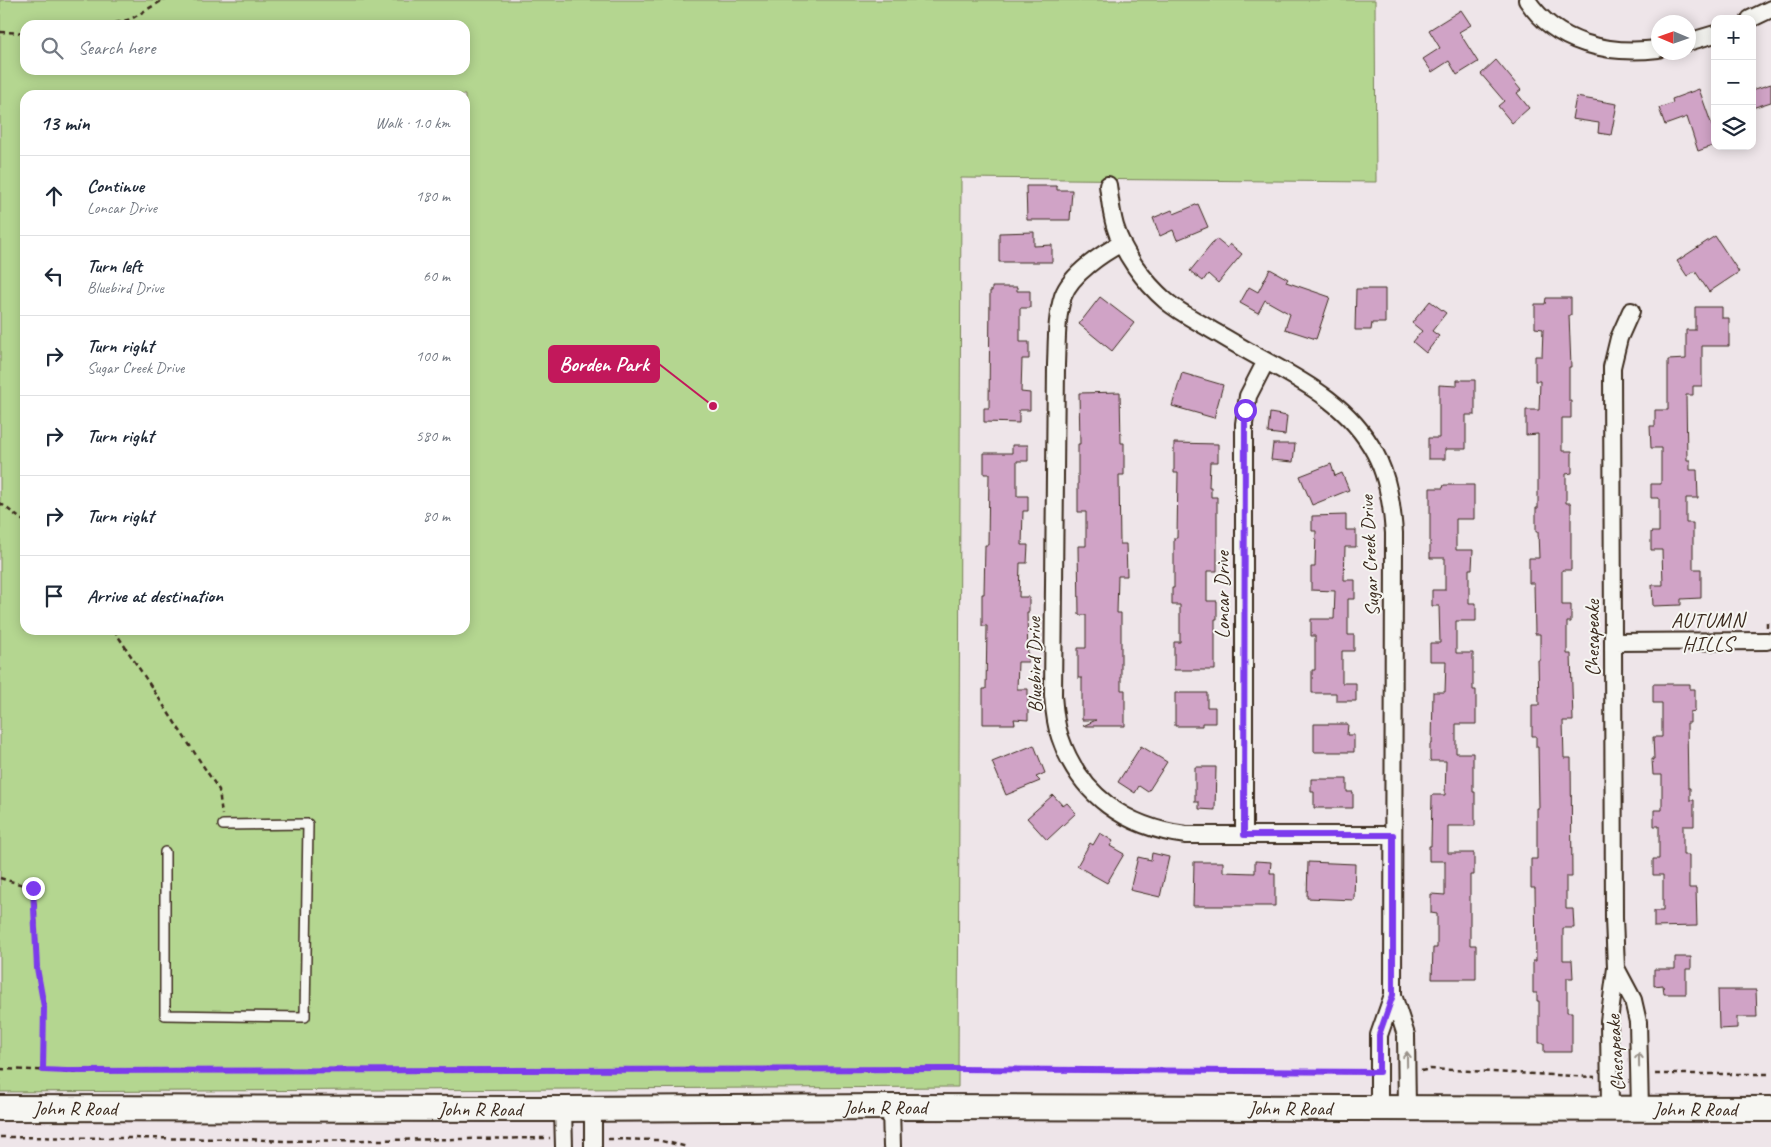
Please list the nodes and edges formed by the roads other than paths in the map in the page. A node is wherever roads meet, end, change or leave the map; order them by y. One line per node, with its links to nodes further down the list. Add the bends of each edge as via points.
1 (1527, 0): 6 (street, via 1552,27 1586,43 1615,49)
2 (1771, 9): 3 (street)
3 (1756, 16)
4 (1711, 35): 5 (street)
5 (1696, 40)
6 (1651, 49)
7 (1108, 185): 8 (street, Sugar Creek Drive, via 1110,206)
8 (1122, 243): 10 (street, Sugar Creek Drive, via 1140,272 1166,301); 14 (street, Bluebird Drive, via 1103,253 1075,278 1064,294 1058,317 1053,695 1059,735 1075,770 1095,794 1126,818 1164,832)
9 (1631, 311): 12 (street, Chesapeake, via 1619,338 1612,367)
10 (1266, 361): 14 (street, Loncar Drive, via 1248,396 1244,424); 15 (street, Sugar Creek Drive, via 1313,387 1351,420 1376,454 1388,488 1394,533)
11 (1767, 641): 12 (street)
12 (1613, 642): 17 (street, Chesapeake)
13 (223, 825): 16 (lane, via 308,824 305,1017 165,1015)
14 (1244, 835): 15 (street, Bluebird Drive)
15 (1393, 835): 18 (street, Sugar Creek Drive)
16 (164, 852)
17 (1616, 968): 23 (street, Chesapeake, one-way to 17, via 1638,1022 1633,1000); 26 (street, Chesapeake, via 1609,1021)
18 (1393, 995): 21 (street, Sugar Creek Drive, via 1379,1035); 22 (street, Sugar Creek Drive, one-way to 18, via 1406,1035)
19 (892, 1107): 21 (main road, John R Road); 25 (main road, John R Road); 30 (street)
20 (0, 1108): 24 (main road, John R Road)
21 (1379, 1108): 22 (main road, John R Road)
22 (1407, 1108): 26 (main road, John R Road)
23 (1640, 1108): 26 (main road, John R Road); 27 (main road, John R Road)
24 (563, 1109): 25 (main road, John R Road); 28 (street)
25 (593, 1109): 29 (street)
26 (1610, 1109)
27 (1771, 1109)
28 (564, 1147)
29 (593, 1147)
30 (892, 1147)

